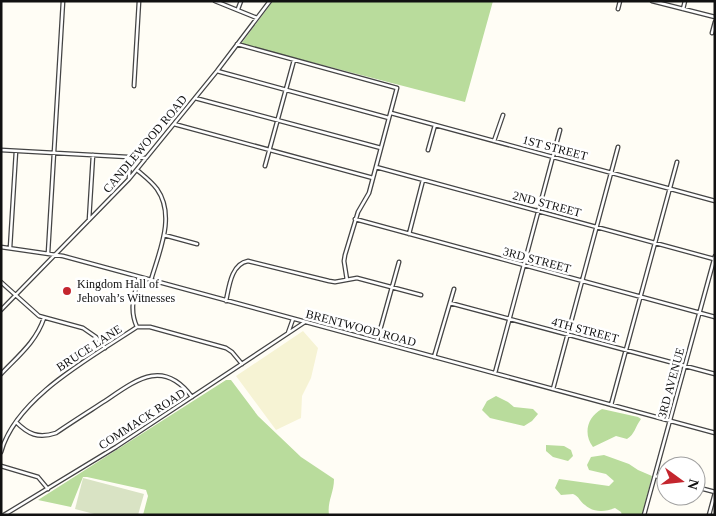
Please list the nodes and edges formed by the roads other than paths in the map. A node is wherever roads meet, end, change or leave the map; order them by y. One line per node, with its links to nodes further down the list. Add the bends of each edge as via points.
1 (63, 1): 36 (street)
2 (139, 1): 19 (street)
3 (215, 1): 9 (street)
4 (240, 1): 9 (street)
5 (270, 1): 13 (street, CANDLEWOOD ROAD)
6 (620, 1): 10 (street)
7 (652, 1): 11 (street)
8 (685, 1): 11 (street)
9 (238, 9): 13 (street)
10 (618, 9)
11 (683, 9): 12 (street)
12 (715, 17)
13 (257, 18): 16 (street, CANDLEWOOD ROAD)
14 (715, 22): 15 (street)
15 (712, 33)
16 (237, 44): 17 (street); 18 (street, CANDLEWOOD ROAD)
17 (294, 60): 20 (street); 22 (street, via 397,88)
18 (217, 71): 20 (street); 21 (street, CANDLEWOOD ROAD)
19 (134, 86)
20 (286, 89): 24 (street); 25 (street)
21 (195, 98): 25 (street); 26 (street, CANDLEWOOD ROAD)
22 (391, 113): 24 (street); 27 (street, 1ST STREET)
23 (503, 115): 29 (street)
24 (389, 118): 31 (street)
25 (278, 120): 31 (street); 33 (street)
26 (174, 124): 33 (street); 40 (street, CANDLEWOOD ROAD)
27 (435, 125): 29 (street, 1ST STREET); 34 (street)
28 (560, 130): 39 (street)
29 (494, 141): 39 (street, 1ST STREET)
30 (618, 147): 45 (street)
31 (381, 148): 43 (street)
32 (1, 150): 35 (street)
33 (269, 150): 42 (street); 46 (street)
34 (428, 150)
35 (16, 151): 36 (street); 60 (street)
36 (55, 152): 37 (street); 61 (street)
37 (93, 155): 38 (street); 53 (street)
38 (130, 157): 40 (street); 47 (street)
39 (553, 157): 45 (street, 1ST STREET); 51 (street)
40 (146, 158): 44 (street, CANDLEWOOD ROAD)
41 (677, 162): 49 (street)
42 (265, 166)
43 (376, 167): 46 (street); 48 (street, 2ND STREET)
44 (137, 170): 47 (street, CANDLEWOOD ROAD); 56 (street, via 152,183 163,202 166,215)
45 (612, 173): 49 (street, 1ST STREET); 54 (street)
46 (373, 178): 52 (street)
47 (129, 179): 53 (street, CANDLEWOOD ROAD)
48 (423, 180): 51 (street, 2ND STREET); 55 (street)
49 (670, 188): 50 (street, 1ST STREET); 57 (street)
50 (715, 200)
51 (538, 211): 54 (street, 2ND STREET); 65 (street)
52 (355, 219): 55 (street, 3RD STREET); 68 (street, via 344,261)
53 (88, 220): 62 (street, CANDLEWOOD ROAD)
54 (597, 226): 57 (street, 2ND STREET); 69 (street)
55 (409, 234): 65 (street, 3RD STREET)
56 (164, 235): 58 (street); 67 (street)
57 (655, 242): 63 (street, 2ND STREET); 75 (street)
58 (197, 244)
59 (1, 246): 60 (street, BRENTWOOD ROAD)
60 (10, 248): 61 (street, BRENTWOOD ROAD)
61 (48, 253): 62 (street, BRENTWOOD ROAD)
62 (56, 254): 66 (street, BRENTWOOD ROAD); 73 (street, CANDLEWOOD ROAD)
63 (714, 258): 79 (street, 3RD AVENUE)
64 (399, 262): 71 (street)
65 (524, 265): 69 (street, 3RD STREET); 83 (street)
66 (139, 278): 67 (street, BRENTWOOD ROAD); 85 (street, via 132,308)
67 (150, 280): 76 (street, BRENTWOOD ROAD)
68 (347, 280): 71 (street, via 357,278); 76 (street, via 328,281 248,261 235,268)
69 (582, 281): 75 (street, 3RD STREET); 87 (street)
70 (1, 282): 73 (street)
71 (391, 288): 74 (street); 88 (street)
72 (454, 289): 77 (street)
73 (16, 295): 78 (street, CANDLEWOOD ROAD); 81 (street)
74 (421, 295)
75 (641, 297): 79 (street, 3RD STREET); 90 (street)
76 (226, 301): 82 (street, BRENTWOOD ROAD)
77 (450, 303): 83 (street, 4TH STREET); 91 (street)
78 (1, 310)
79 (699, 312): 80 (street, 3RD STREET); 93 (street, 3RD AVENUE)
80 (715, 317)
81 (44, 318): 89 (street, via 83,328); 95 (street, via 33,341)
82 (292, 319): 84 (street, BRENTWOOD ROAD); 86 (street)
83 (510, 319): 87 (street, 4TH STREET); 94 (street)
84 (305, 322): 86 (street, COMMACK ROAD); 88 (street, BRENTWOOD ROAD)
85 (137, 327): 89 (street, BRUCE LANE); 92 (street, BRUCE LANE, via 158,329 226,348)
86 (288, 334): 92 (street, COMMACK ROAD)
87 (568, 335): 90 (street, 4TH STREET); 97 (street)
88 (377, 342): 91 (street, BRENTWOOD ROAD)
89 (104, 348): 101 (street, BRUCE LANE, via 55,381)
90 (626, 351): 93 (street, 4TH STREET); 99 (street)
91 (434, 357): 94 (street, BRENTWOOD ROAD)
92 (242, 364): 98 (street, COMMACK ROAD)
93 (684, 366): 96 (street, 4TH STREET); 100 (street, 3RD AVENUE)
94 (495, 373): 97 (street, BRENTWOOD ROAD)
95 (1, 374)
96 (715, 374)
97 (553, 389): 99 (street, BRENTWOOD ROAD)
98 (192, 397): 101 (street, via 172,379 149,376 134,382 56,433 35,435); 106 (street, COMMACK ROAD)
99 (611, 405): 100 (street, BRENTWOOD ROAD)
100 (670, 420): 102 (street, BRENTWOOD ROAD); 105 (street, 3RD AVENUE)
101 (16, 422): 103 (street, BRUCE LANE)
102 (715, 433)
103 (1, 452)
104 (1, 466): 106 (street, via 38,477)
105 (655, 476): 109 (street, 3RD AVENUE)
106 (48, 489): 108 (street, COMMACK ROAD)
107 (715, 492): 110 (street)
108 (4, 514)
109 (644, 515)
110 (708, 515)

